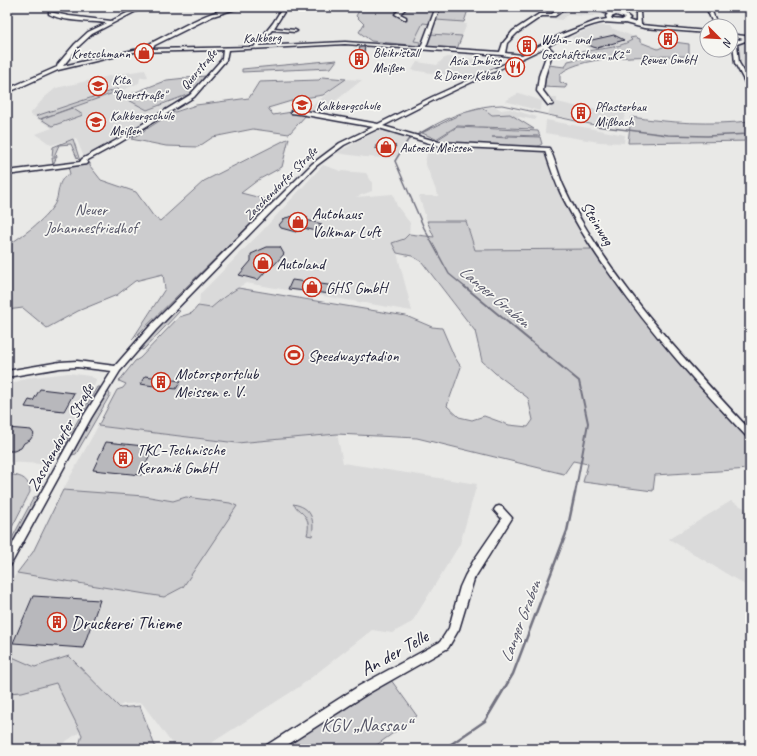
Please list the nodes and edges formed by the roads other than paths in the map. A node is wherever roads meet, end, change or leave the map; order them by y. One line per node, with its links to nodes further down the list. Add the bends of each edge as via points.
1 (142, 7): 15 (street)
2 (240, 7): 29 (street, via 208,16)
3 (286, 7): 17 (street)
4 (405, 7): 12 (street, via 397,14)
5 (438, 7): 27 (street)
6 (566, 7): 11 (street, via 602,10); 30 (street, via 553,15 541,15 515,32 506,43)
7 (708, 7): 13 (street)
8 (636, 8): 10 (street); 16 (street)
9 (51, 13): 15 (street)
10 (623, 15): 11 (street, Zaschendorfer Straße); 14 (street, via 628,18)
11 (611, 17): 14 (street, Zaschendorfer Straße); 25 (street, Zaschendorfer Straße)
12 (404, 18)
13 (713, 18)
14 (625, 21): 16 (street, Zaschendorfer Straße)
15 (110, 22): 33 (street, via 86,36 70,52)
16 (639, 26): 18 (street, Zaschendorfer Straße)
17 (271, 29): 19 (street); 26 (street)
18 (699, 31)
19 (295, 32)
20 (739, 33): 21 (street)
21 (750, 34): 23 (street)
22 (739, 36): 23 (street)
23 (743, 37): 24 (street, via 745,41)
24 (739, 42)
25 (544, 46): 31 (street, Zaschendorfer Straße); 38 (street, via 551,51 542,76 540,91)
26 (255, 48): 27 (street, Kalkberg, via 345,43); 28 (street, Kalkberg)
27 (423, 48): 30 (street, Kalkberg)
28 (226, 49): 29 (street, Kalkberg); 42 (street, Querstraße, via 224,59 192,96)
29 (146, 50): 33 (street, Kalkberg, via 123,52)
30 (502, 54): 31 (street, Kalkberg)
31 (523, 57): 40 (street, Zaschendorfer Straße)
32 (736, 58): 35 (street)
33 (60, 68): 36 (street, Kalkberg)
34 (7, 83): 36 (street)
35 (750, 86)
36 (15, 87): 37 (street, Kalkberg)
37 (7, 91)
38 (550, 104)
39 (293, 112): 40 (street, Steinweg)
40 (379, 126): 44 (street, Zaschendorfer Straße, via 342,144 314,165 152,328); 46 (street, Steinweg, via 420,140 445,145 547,149 568,202 620,283 709,392)
41 (91, 162): 42 (street)
42 (82, 163): 43 (street)
43 (7, 173)
44 (117, 369): 45 (street, Zaschendorfer Straße, via 77,364); 48 (street, Zaschendorfer Straße, via 86,416)
45 (9, 374)
46 (750, 435)
47 (499, 510): 49 (street, An der Telle, via 507,518 496,539 473,570 465,588 458,620 444,645 363,690)
48 (7, 563)
49 (272, 749)

